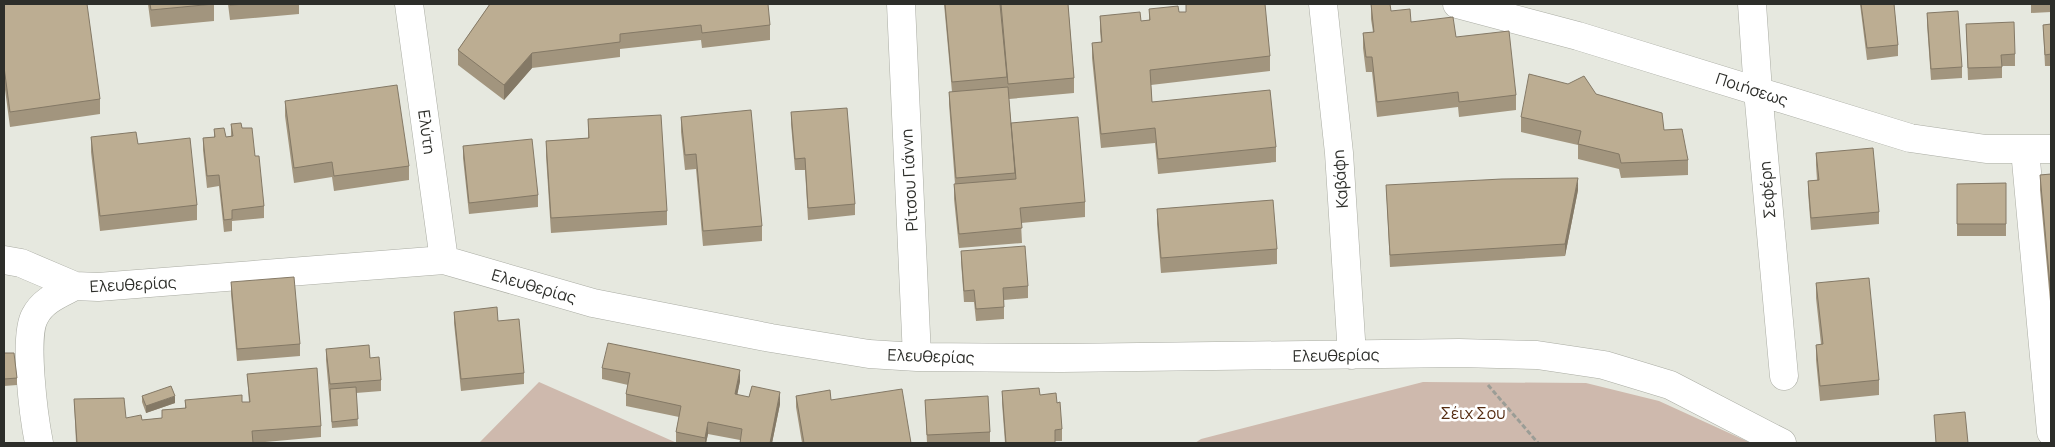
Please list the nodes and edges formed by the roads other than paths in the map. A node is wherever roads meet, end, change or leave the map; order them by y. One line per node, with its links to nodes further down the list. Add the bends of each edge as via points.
1 (409, 4): 9 (street, Ελύτη)
2 (901, 4): 12 (street, Ρίτσου Γιάννη)
3 (1322, 4): 11 (street, Καβάφη, via 1339,153)
4 (1457, 4): 6 (street, Ποιήσεως, via 1578,36)
5 (1752, 4): 6 (street, Σεφέρη)
6 (1758, 91): 7 (street, Ποιήσεως, via 1910,138 1986,149); 13 (street, Σεφέρη)
7 (2038, 150): 14 (street)
8 (4, 260): 10 (street, via 21,263)
9 (444, 260): 10 (street, Ελευθερίας, via 155,284); 12 (street, Ελευθερίας, via 594,303 771,338 869,354)
10 (75, 286): 15 (street, via 48,301 32,322 30,348)
11 (1352, 355): 12 (street, Ελευθερίας); 16 (street, Ελευθερίας, via 1537,355 1604,365 1670,385)
12 (917, 357)
13 (1784, 376)
14 (2051, 432)
15 (39, 443)
16 (1782, 443)

